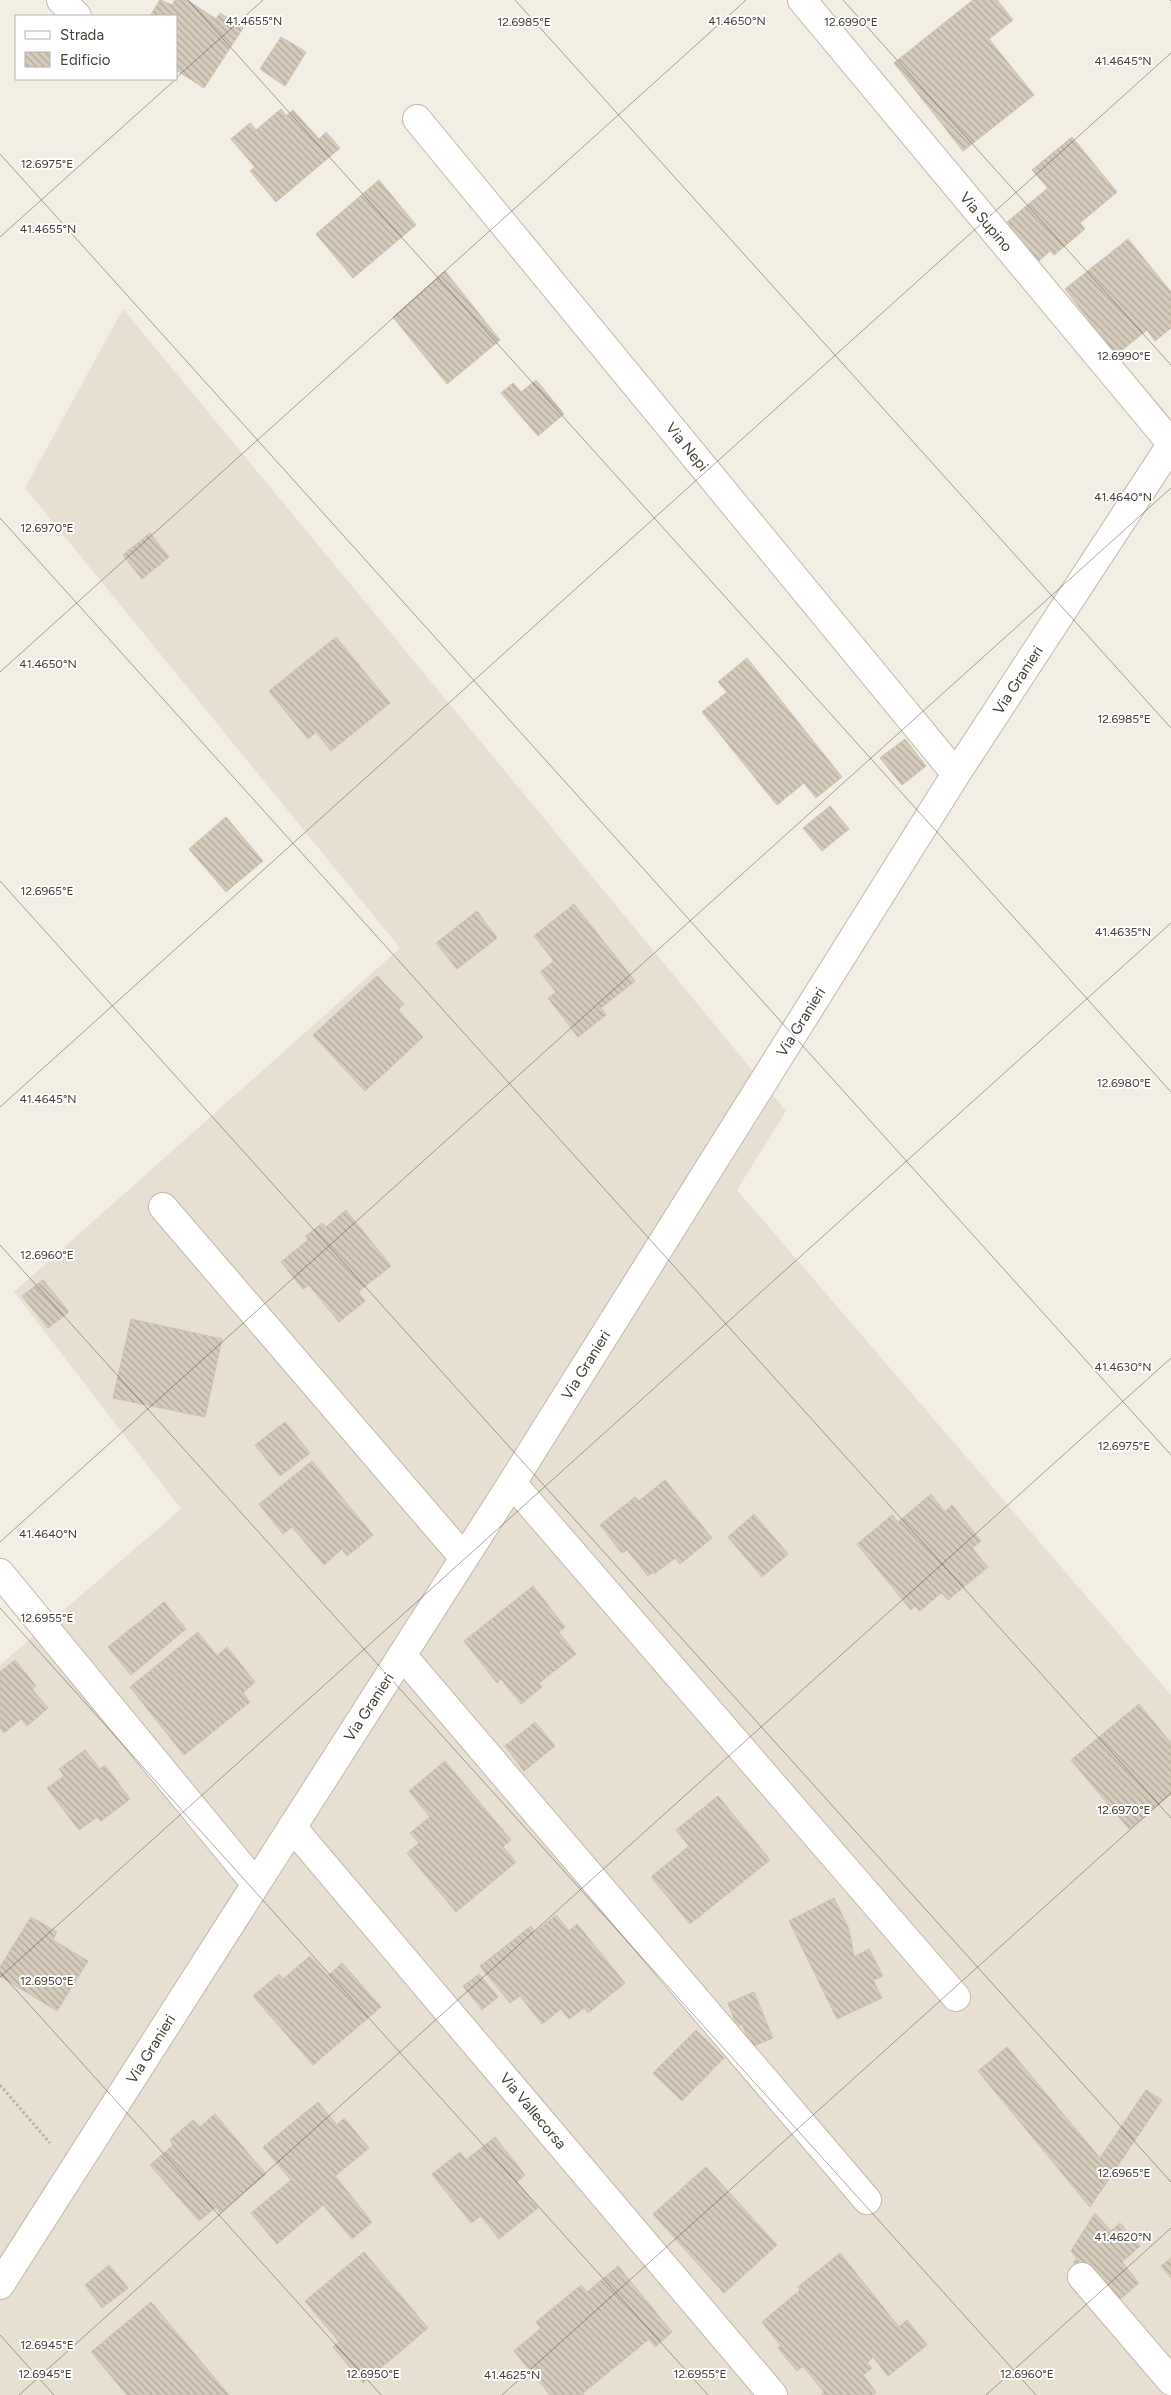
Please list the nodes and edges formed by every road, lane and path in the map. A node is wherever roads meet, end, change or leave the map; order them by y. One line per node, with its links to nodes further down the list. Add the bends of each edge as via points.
1 (61, 0): 3 (street)
2 (802, 0): 5 (street, Via Supino)
3 (75, 15)
4 (417, 119): 6 (street, Via Nepi)
5 (1171, 444): 6 (street, Via Granieri)
6 (956, 774): 8 (street, Via Granieri)
7 (163, 1207): 9 (street)
8 (512, 1482): 9 (street, Via Granieri); 14 (street)
9 (464, 1558): 11 (street, Via Granieri)
10 (0, 1573): 13 (street)
11 (402, 1656): 12 (street, Via Granieri); 17 (street)
12 (292, 1827): 13 (street, Via Granieri); 21 (street, Via Vallecorsa)
13 (256, 1884): 16 (street, Via Granieri)
14 (956, 1998)
15 (0, 2085): 16 (path)
16 (73, 2171): 19 (street, Via Granieri)
17 (868, 2200)
18 (1082, 2277): 20 (street)
19 (0, 2285)
20 (1171, 2381)
21 (773, 2395)

